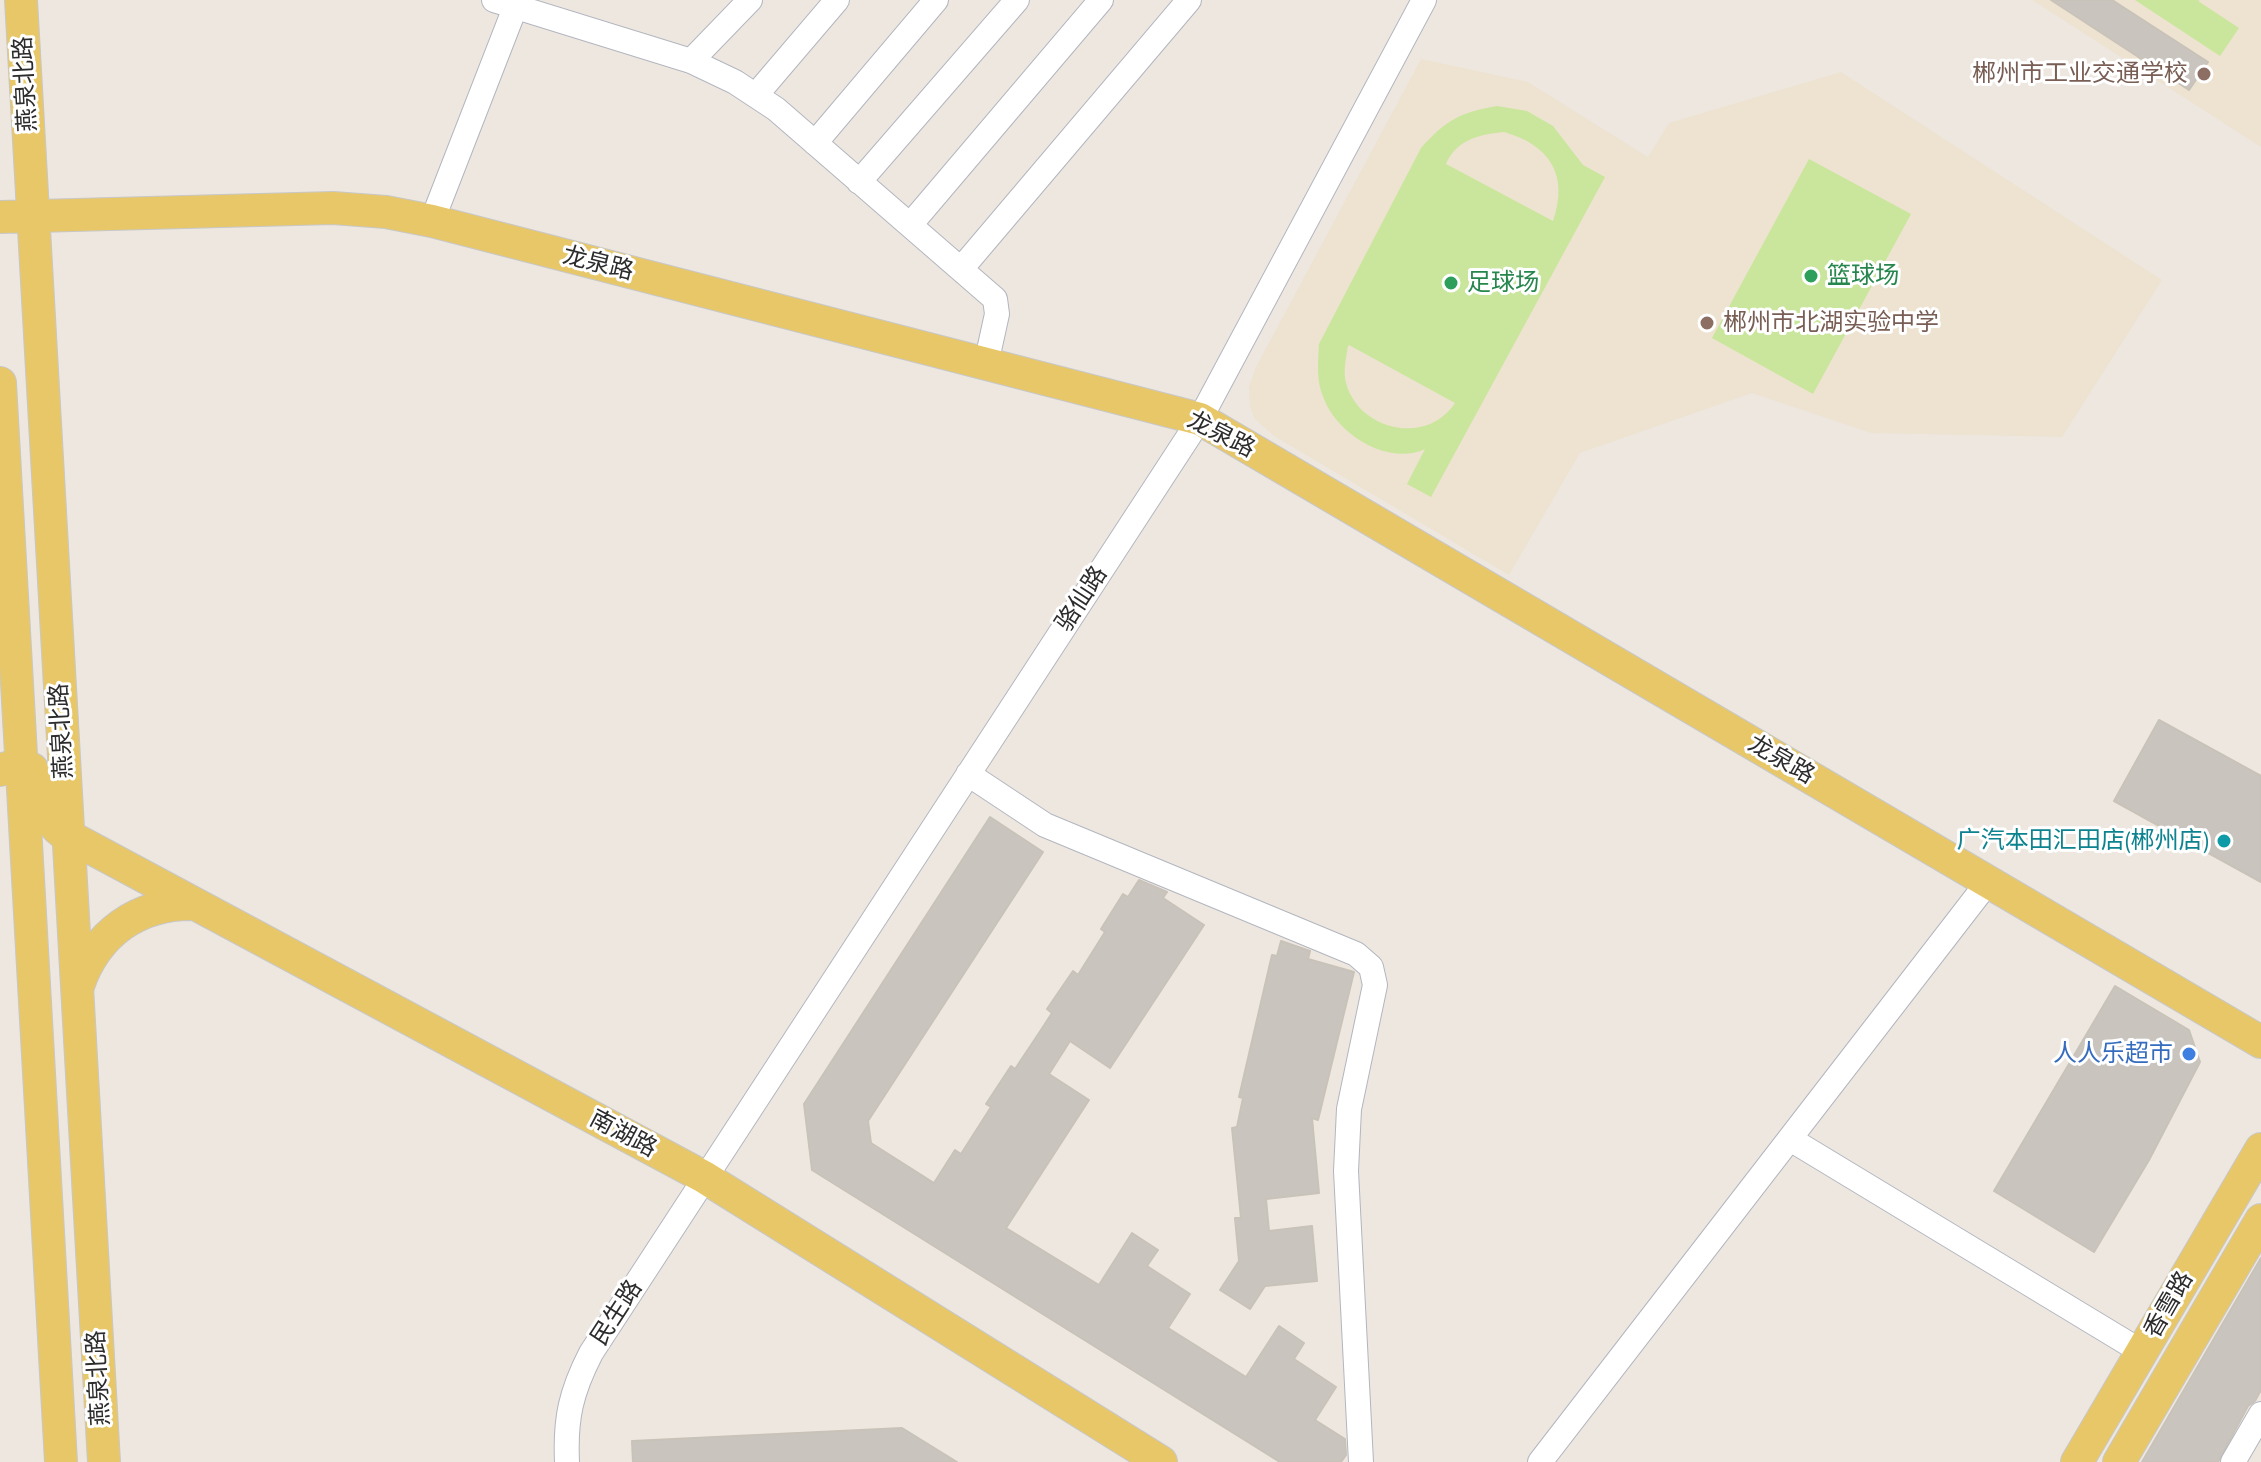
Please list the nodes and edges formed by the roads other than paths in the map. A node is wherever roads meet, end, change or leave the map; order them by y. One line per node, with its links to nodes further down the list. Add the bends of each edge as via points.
1 (21, 0): 14 (main road, 燕泉北路)
2 (750, 0): 10 (street)
3 (837, 0): 11 (street)
4 (936, 0): 12 (street)
5 (1017, 0): 13 (street)
6 (1101, 0): 17 (street)
7 (1189, 0): 18 (street)
8 (1424, 0): 21 (street, 骆仙路)
9 (509, 2): 10 (street); 16 (street)
10 (691, 61): 11 (street)
11 (756, 95): 12 (street)
12 (815, 143): 13 (street)
13 (859, 182): 17 (street)
14 (33, 216): 15 (main road, 龙泉路); 16 (main road, 龙泉路, via 333,208); 24 (main road, 燕泉北路)
15 (0, 217)
16 (432, 221): 19 (main road, 龙泉路)
17 (910, 225): 18 (street)
18 (961, 269): 19 (street, via 997,303)
19 (986, 364): 21 (main road, 龙泉路)
20 (0, 383): 22 (main road, 燕泉北路)
21 (1200, 419): 23 (street, 骆仙路); 25 (main road, 龙泉路)
22 (10, 756): 24 (main road, via 35,745 44,755 54,824); 35 (main road, 燕泉北路)
23 (968, 774): 31 (street, 骆仙路); 39 (street, via 1045,825 1356,954 1371,967 1375,985 1351,1096 1346,1171)
24 (68, 836): 26 (main road, 南湖路); 27 (main road, 燕泉北路)
25 (1988, 882): 28 (main road, 龙泉路); 29 (street)
26 (194, 904): 27 (main road, via 160,906 115,928 91,956); 31 (main road, 南湖路)
27 (77, 989): 36 (main road, 燕泉北路)
28 (2261, 1042)
29 (1790, 1139): 33 (street); 40 (street)
30 (2261, 1149): 33 (main road, 香雪路)
31 (704, 1177): 37 (street, 民生路, via 576,1382 568,1409); 38 (main road, 南湖路)
32 (2261, 1220): 42 (main road, 香雪路)
33 (2142, 1352): 41 (main road, 香雪路)
34 (2261, 1414): 43 (street)
35 (61, 1462)
36 (104, 1462)
37 (567, 1462)
38 (1161, 1462)
39 (1361, 1462)
40 (1540, 1462)
41 (2077, 1462)
42 (2119, 1462)
43 (2233, 1462)

